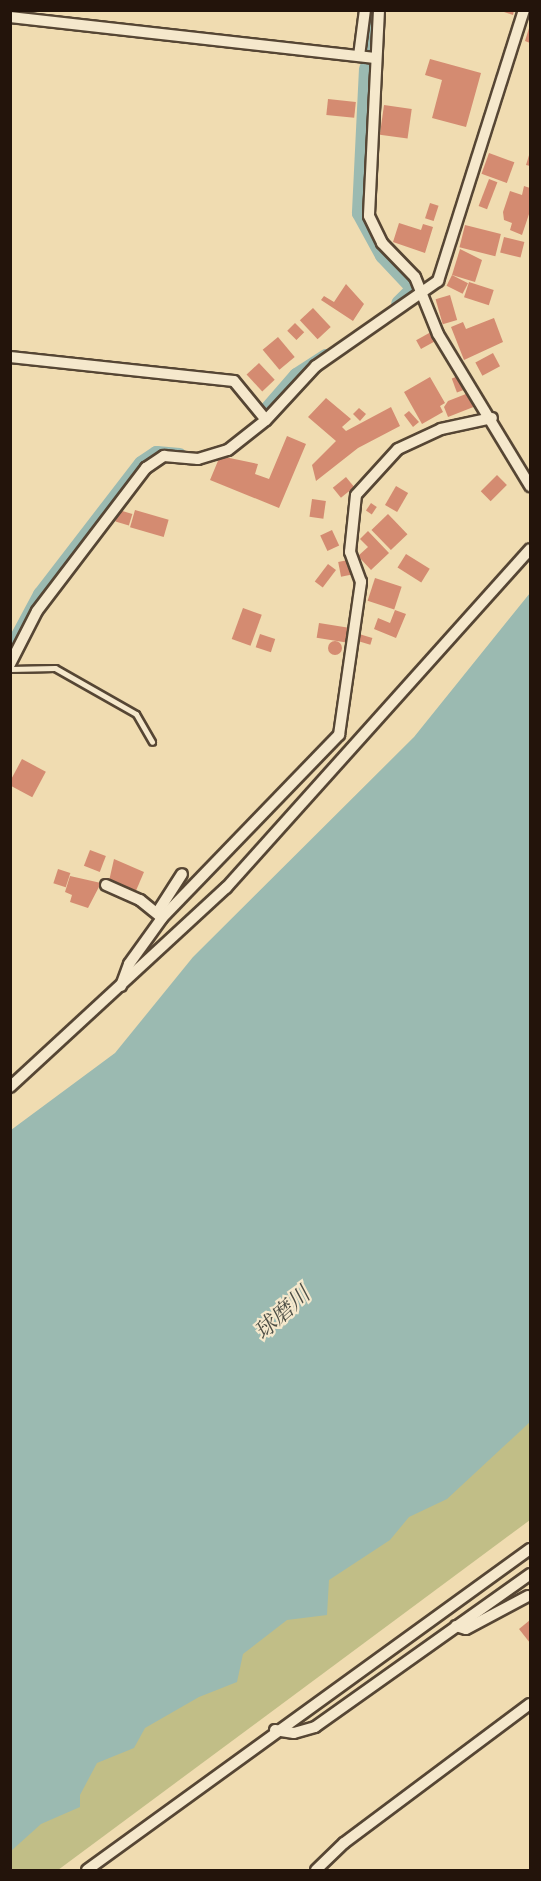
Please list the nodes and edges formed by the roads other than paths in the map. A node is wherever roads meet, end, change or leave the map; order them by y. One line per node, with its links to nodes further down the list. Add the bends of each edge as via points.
1 (365, 10): 6 (street)
2 (379, 10): 7 (street)
3 (524, 10): 8 (street, via 438,281)
4 (35, 15): 5 (street); 6 (street)
5 (10, 17)
6 (359, 56): 7 (street)
7 (373, 58): 8 (street, via 369,216 382,243 415,277)
8 (421, 294): 10 (street, via 438,334); 11 (street, via 316,366)
9 (10, 357): 11 (street, via 234,381)
10 (492, 418): 12 (street); 18 (street, via 441,429 399,449 356,495 350,552 361,582 339,735)
11 (266, 420): 14 (street, via 228,450 198,459 164,456 146,468 37,611)
12 (531, 486)
13 (531, 549): 19 (street, via 226,888)
14 (10, 667): 15 (lane, via 55,668 136,714)
15 (152, 742)
16 (182, 874): 18 (street)
17 (106, 885): 18 (street)
18 (160, 916): 19 (street, via 129,964)
19 (119, 990): 20 (street)
20 (10, 1087)
21 (531, 1548): 26 (street)
22 (531, 1574): 24 (street)
23 (528, 1596): 24 (street, via 466,1629)
24 (456, 1626): 26 (street, via 315,1727)
25 (531, 1704): 27 (street)
26 (275, 1730): 28 (street)
27 (323, 1868)
28 (87, 1870)

